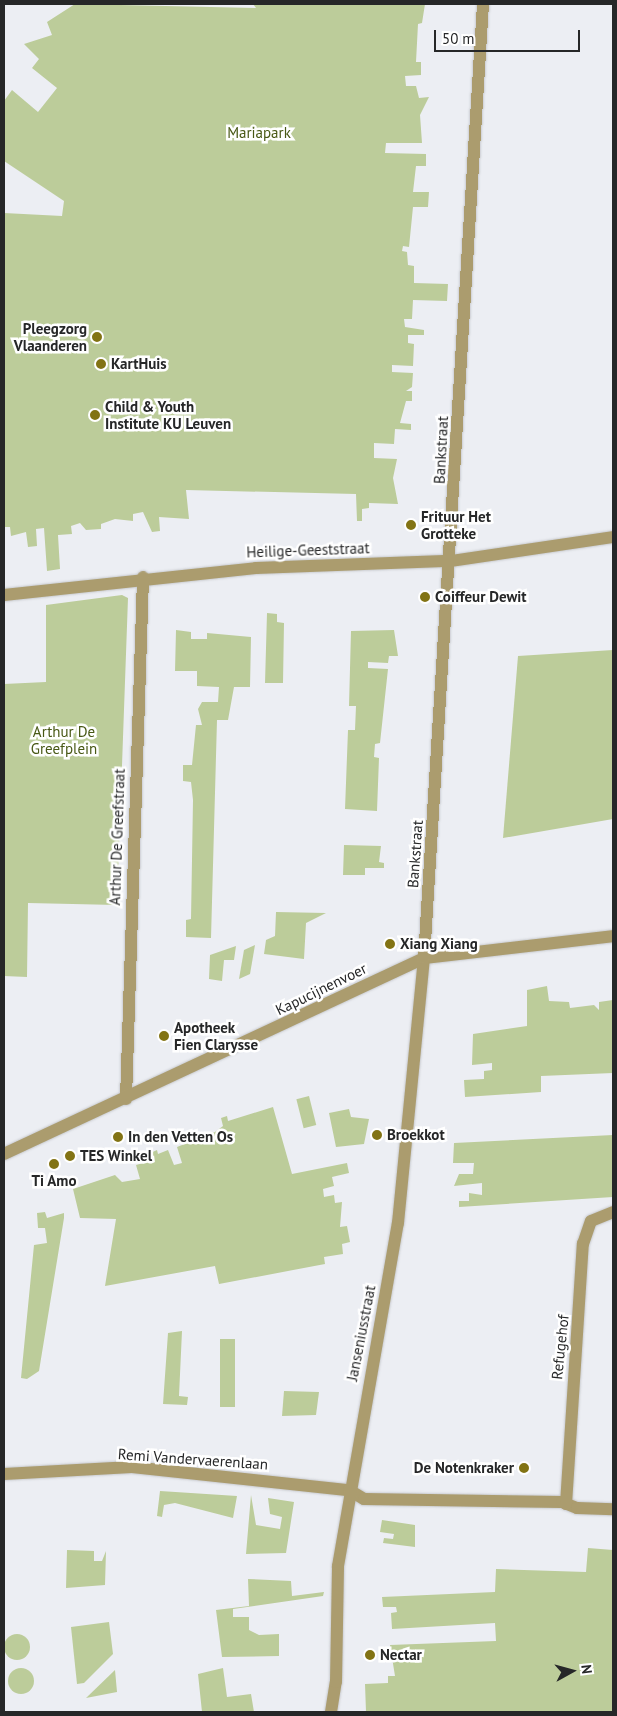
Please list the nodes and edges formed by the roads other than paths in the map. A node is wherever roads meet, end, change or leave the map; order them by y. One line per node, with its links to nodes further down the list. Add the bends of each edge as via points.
1 (483, 4): 3 (street, Bankstraat)
2 (613, 537): 3 (street, Heilige-Geeststraat)
3 (451, 561): 4 (street, Heilige-Geeststraat, via 256,568); 7 (street, Bankstraat)
4 (143, 577): 5 (street, Heilige-Geeststraat); 8 (street, Arthur De Greefstraat)
5 (4, 594)
6 (613, 936): 7 (street, Kapucijnenvoer)
7 (424, 958): 8 (street, Kapucijnenvoer); 12 (street, Janseniusstraat, via 398,1223)
8 (126, 1099): 9 (street, Kapucijnenvoer)
9 (4, 1154)
10 (613, 1212): 13 (street, Refugehof, via 590,1221 583,1244)
11 (4, 1474): 12 (street, Remi Vandervaerenlaan, via 132,1468)
12 (349, 1490): 13 (street, via 364,1499); 15 (street, Janseniusstraat, via 338,1566 336,1682)
13 (566, 1504): 14 (street)
14 (613, 1509)
15 (331, 1712)

